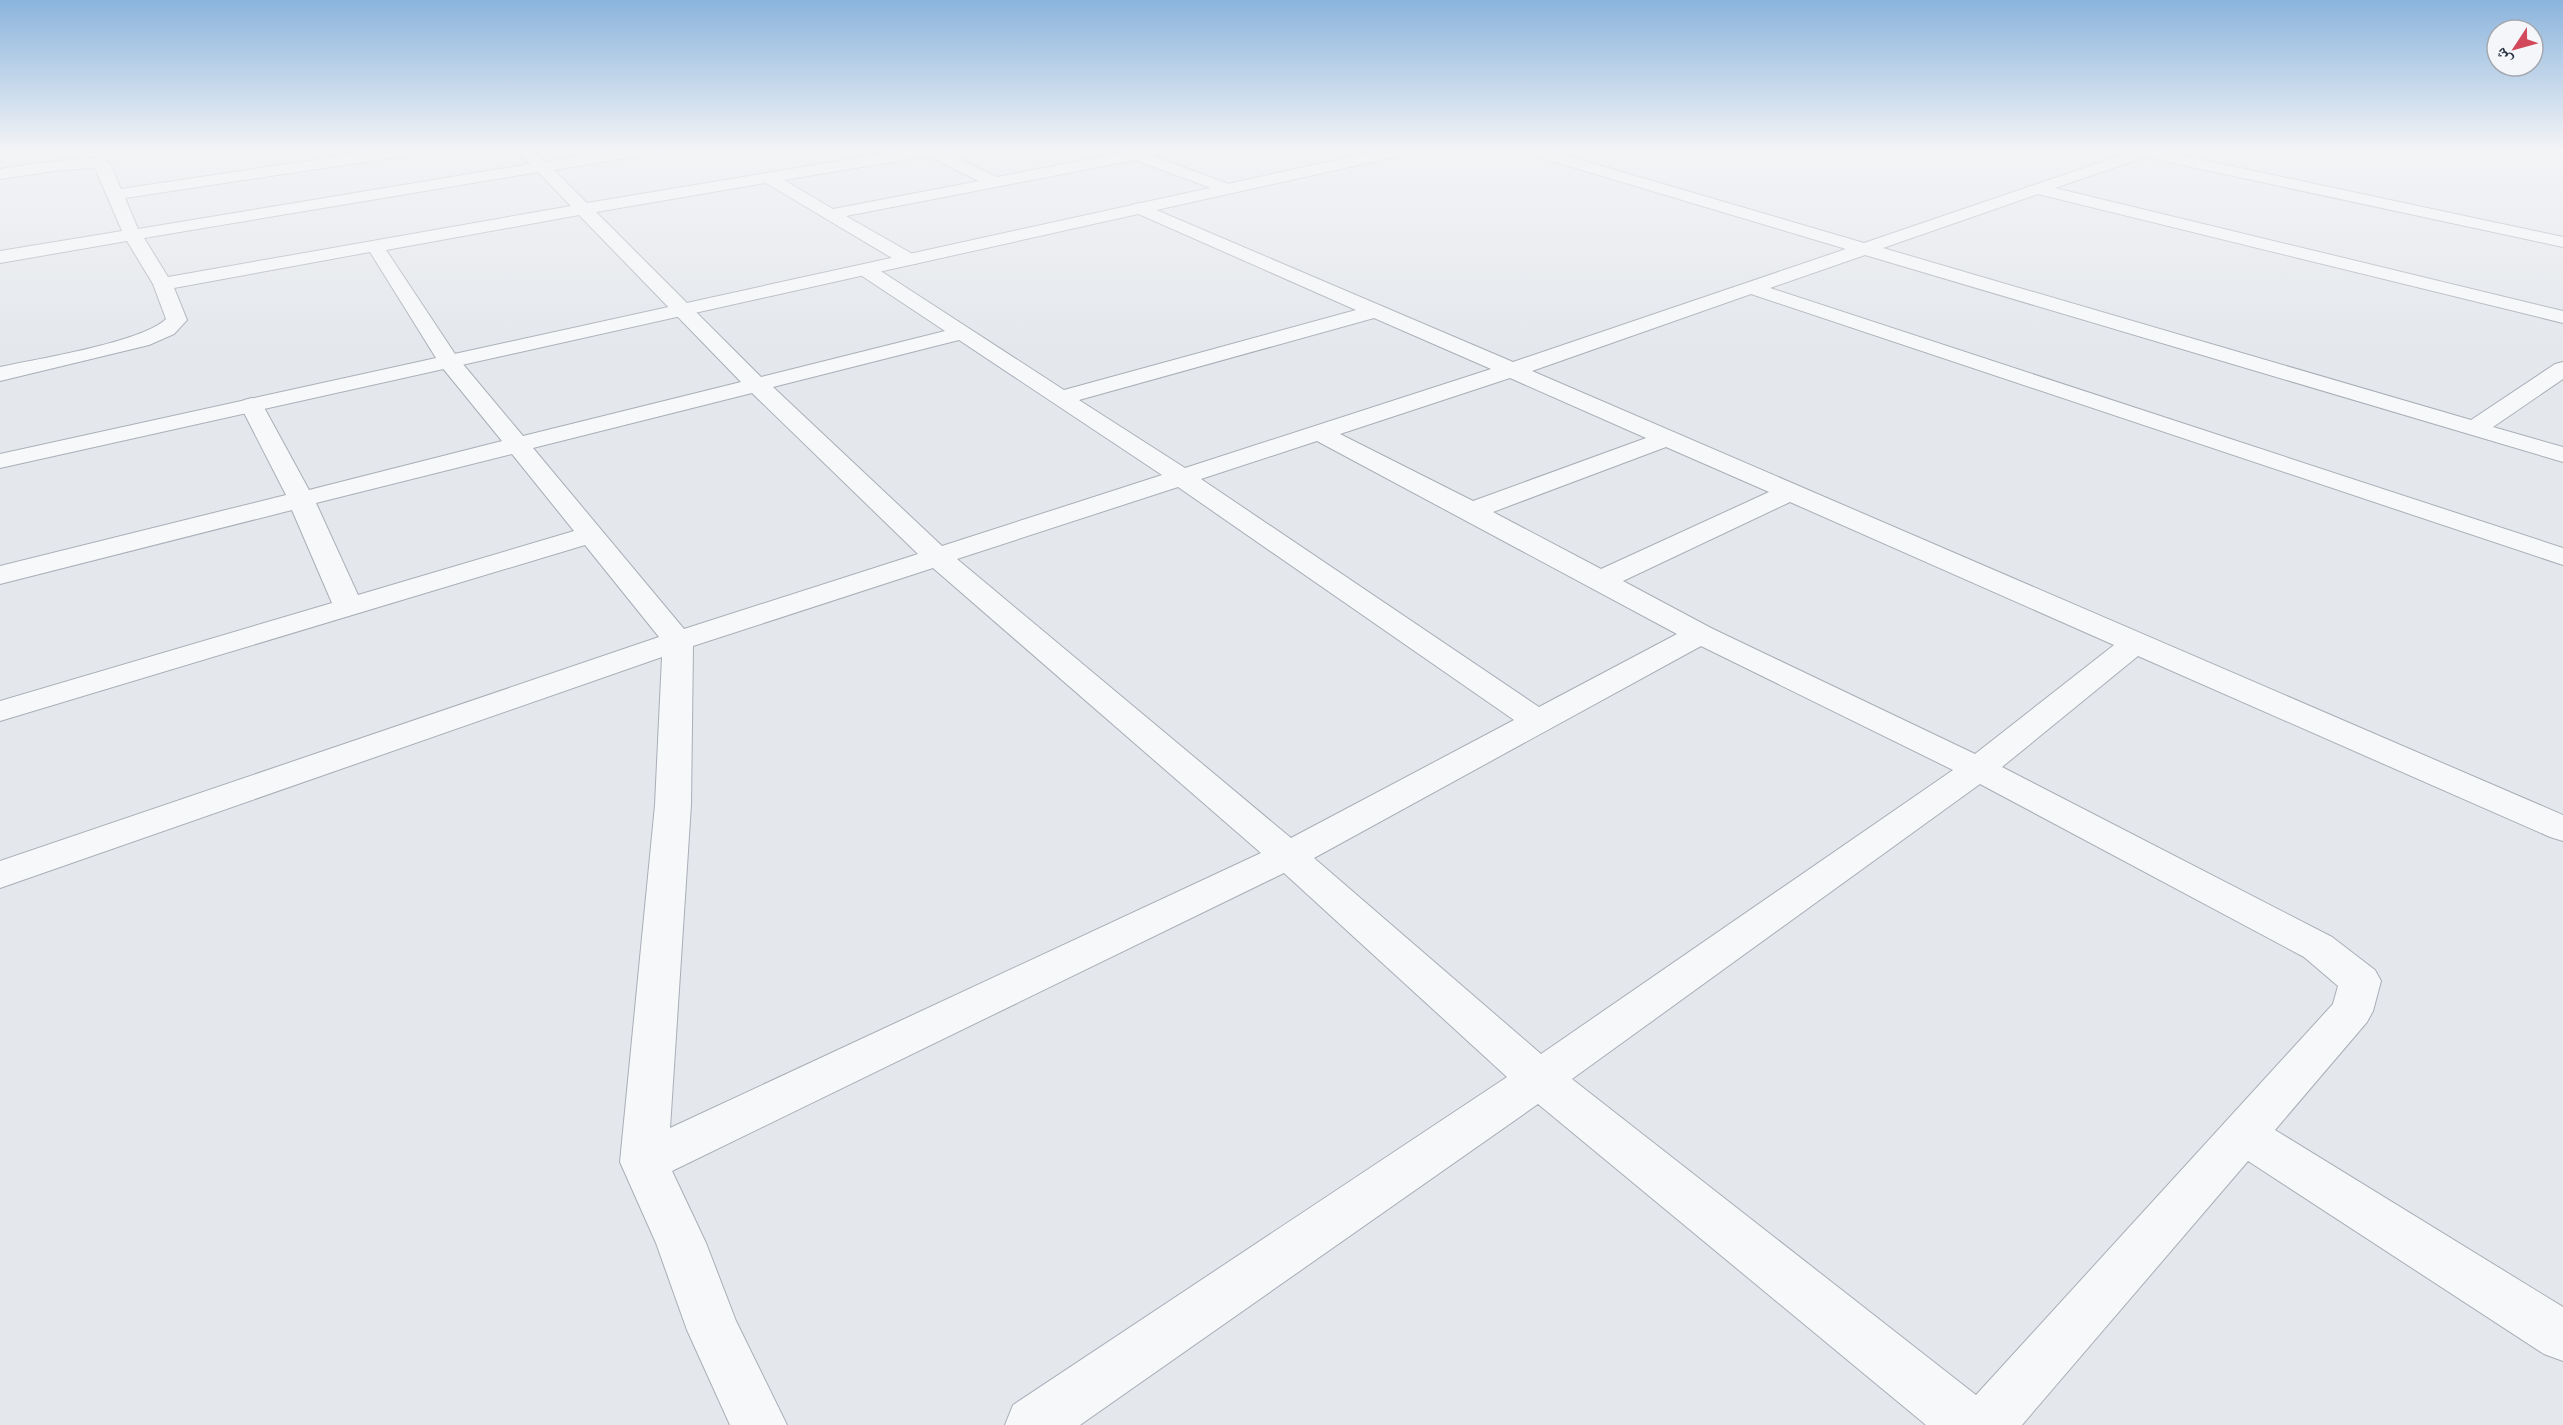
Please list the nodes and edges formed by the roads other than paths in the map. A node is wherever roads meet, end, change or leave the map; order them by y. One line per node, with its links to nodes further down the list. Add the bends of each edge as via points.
1 (123, 214): 12 (street)
2 (233, 214): 12 (street)
3 (552, 214): 14 (street)
4 (588, 214): 22 (street)
5 (832, 214): 17 (street)
6 (1111, 214): 17 (street)
7 (1155, 214): 21 (street)
8 (1745, 214): 15 (street)
9 (1962, 214): 15 (street)
10 (2142, 214): 23 (street)
11 (2440, 214): 13 (street)
12 (132, 234): 16 (street); 19 (street)
13 (2563, 242)
14 (375, 246): 19 (street); 25 (street)
15 (1861, 249): 20 (street); 32 (street)
16 (0, 256)
17 (909, 260): 18 (street)
18 (866, 270): 22 (street); 24 (street)
19 (163, 284): 28 (street, via 177,320 167,330 142,341)
20 (1749, 288): 27 (street); 44 (street)
21 (1375, 310): 27 (street); 30 (street)
22 (682, 311): 25 (street); 29 (street)
23 (2563, 317)
24 (962, 333): 29 (street); 30 (street)
25 (449, 361): 31 (street); 35 (street)
26 (2563, 369): 32 (street)
27 (1512, 370): 33 (street); 34 (street)
28 (0, 374)
29 (756, 384): 35 (street); 43 (street)
30 (1061, 398): 38 (street)
31 (252, 405): 37 (street); 40 (street)
32 (2474, 429): 36 (street)
33 (1320, 433): 38 (street); 41 (street)
34 (1668, 438): 39 (street); 41 (street)
35 (517, 444): 40 (street); 42 (street)
36 (2563, 455)
37 (0, 461)
38 (1181, 477): 43 (street); 52 (street)
39 (1790, 492): 46 (street); 50 (street)
40 (300, 498): 45 (street); 47 (street)
41 (1471, 511): 46 (street)
42 (590, 535): 47 (street); 49 (street)
43 (936, 556): 49 (street); 55 (street)
44 (2563, 557)
45 (0, 574)
46 (1599, 580): 48 (street)
47 (349, 608): 51 (street)
48 (1700, 634): 52 (street); 53 (street)
49 (678, 641): 56 (street); 59 (street, via 673,805)
50 (2135, 643): 53 (street); 54 (street)
51 (0, 711)
52 (1538, 722): 55 (street)
53 (1978, 768): 57 (street); 58 (street, via 2318,947 2360,981 2352,1011)
54 (2563, 829)
55 (1287, 856): 57 (street); 59 (street)
56 (0, 875)
57 (1539, 1079): 62 (street); 63 (street)
58 (2243, 1134): 60 (street); 64 (street)
59 (644, 1162): 61 (street, via 681,1243 713,1330)
60 (2563, 1336)
61 (759, 1425)
62 (1033, 1425)
63 (1969, 1425)
64 (1986, 1425)

